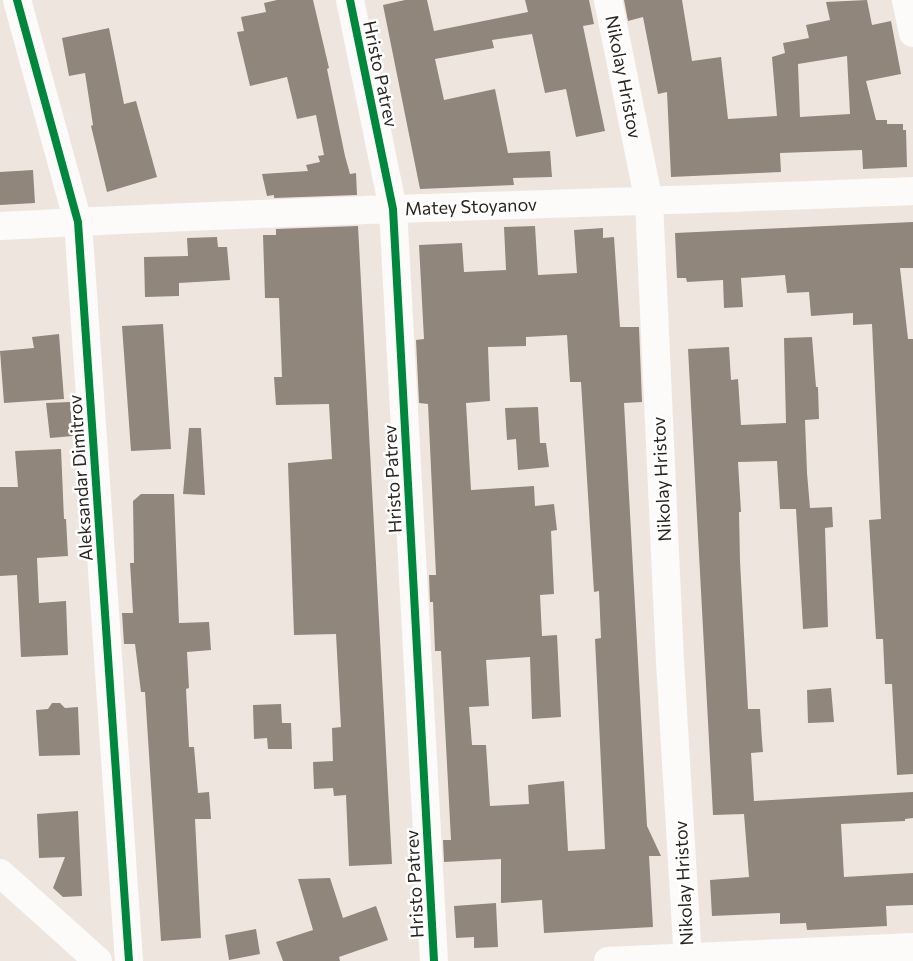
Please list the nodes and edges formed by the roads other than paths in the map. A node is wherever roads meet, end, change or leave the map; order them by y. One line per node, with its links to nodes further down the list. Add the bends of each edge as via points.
1 (17, 0): 9 (street, Aleksandar Dimitrov)
2 (350, 0): 8 (street, Hristo Patrev)
3 (608, 0): 7 (street, Nikolay Hristov)
4 (906, 0): 5 (street)
5 (913, 33)
6 (913, 191): 7 (street, Matey Stoyanov)
7 (649, 202): 8 (street, Matey Stoyanov); 13 (street, Nikolay Hristov, via 670,662)
8 (393, 209): 9 (street, Matey Stoyanov); 16 (street, Hristo Patrev)
9 (78, 222): 10 (street, Matey Stoyanov); 15 (street, Aleksandar Dimitrov)
10 (0, 226)
11 (0, 873): 14 (street)
12 (913, 947): 13 (street)
13 (688, 959): 17 (street)
14 (98, 961)
15 (129, 961)
16 (434, 961)
17 (608, 961)

